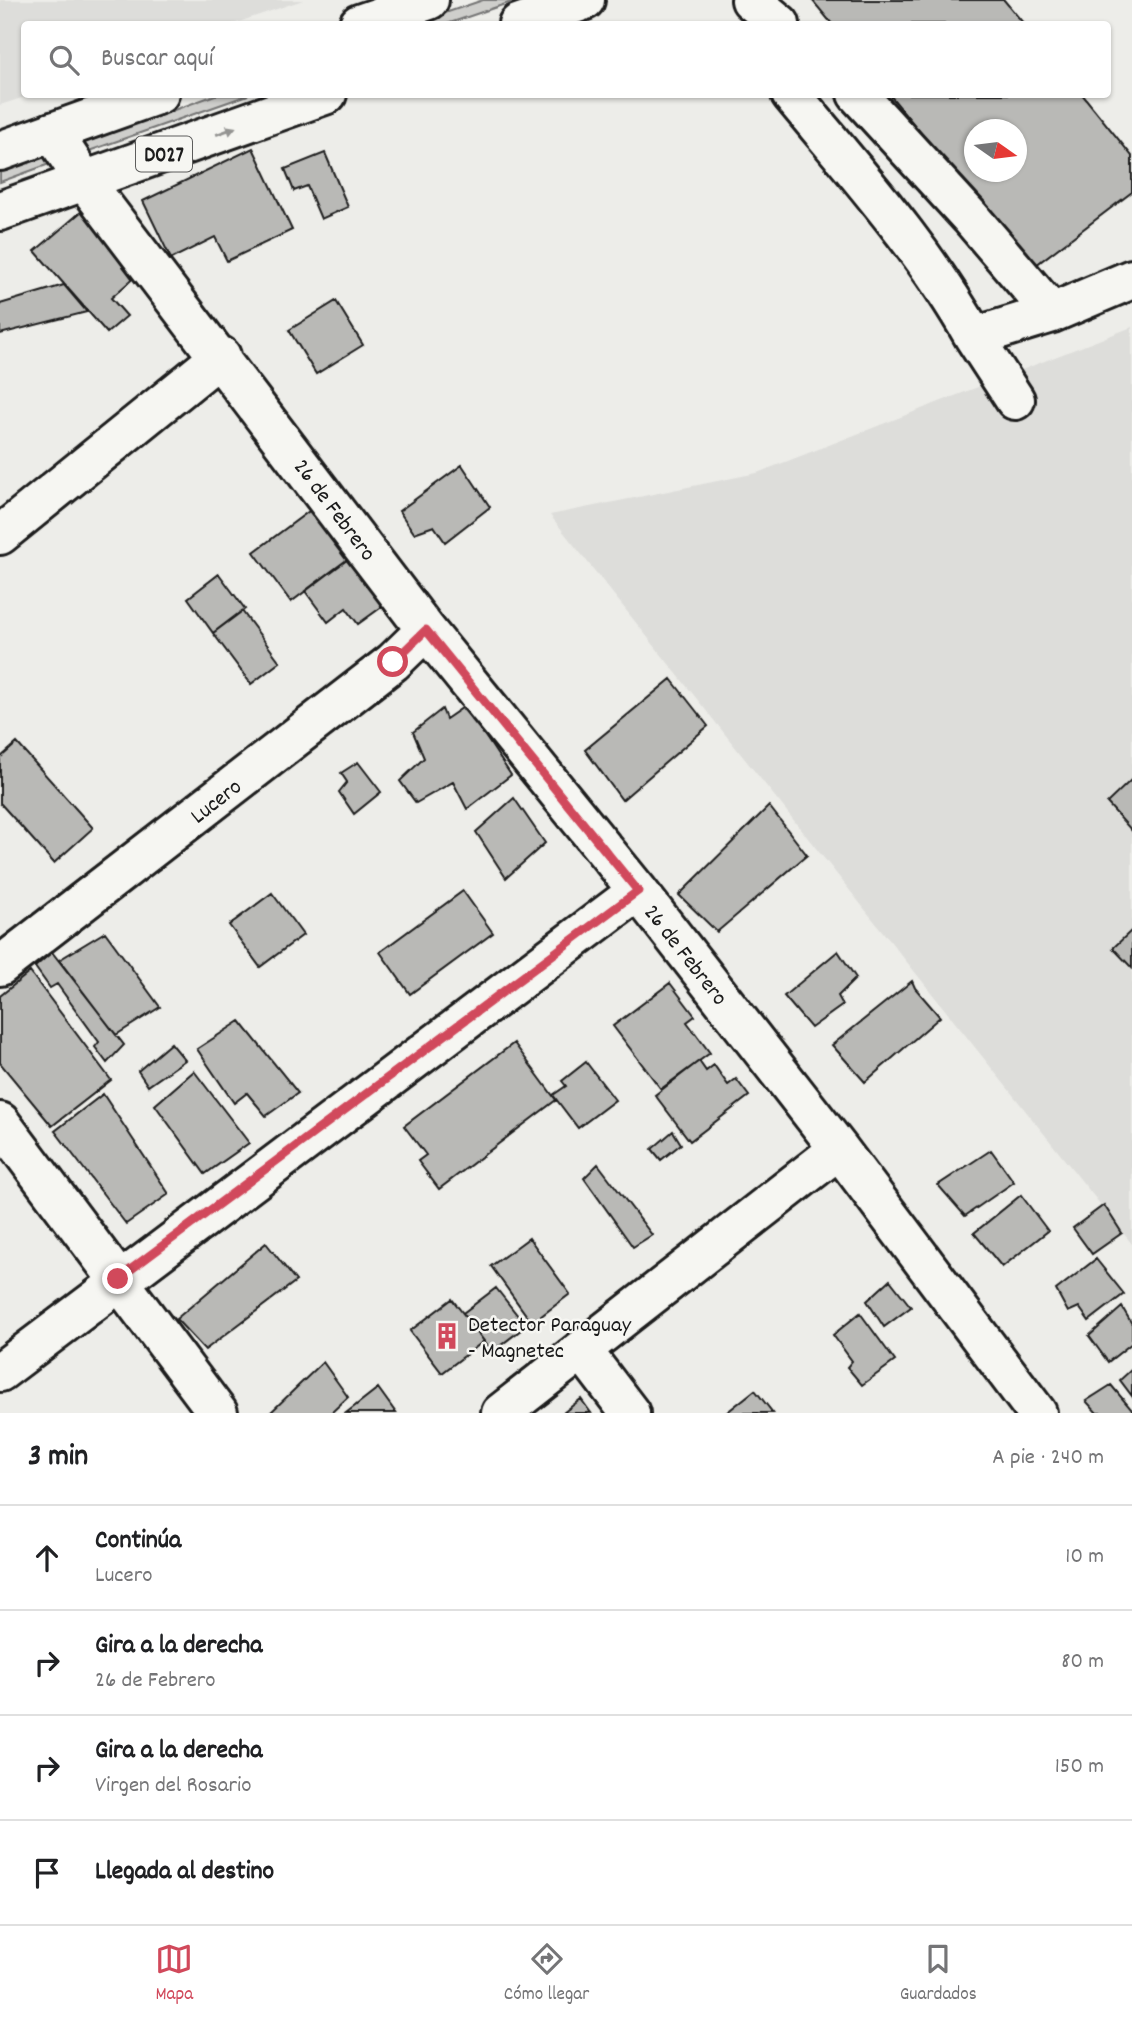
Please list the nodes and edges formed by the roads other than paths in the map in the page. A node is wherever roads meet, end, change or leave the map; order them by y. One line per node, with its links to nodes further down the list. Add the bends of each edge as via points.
1 (429, 0): 3 (main road)
2 (585, 0): 4 (main road)
3 (368, 21)
4 (526, 21)
5 (148, 98): 9 (main road, D027)
6 (316, 98): 11 (main road, D027, one-way to 6)
7 (794, 98): 15 (main road, via 915,246 948,290)
8 (861, 98): 14 (main road)
9 (52, 132): 10 (main road, D027); 11 (main road, 26 de Febrero)
10 (0, 151)
11 (86, 183): 12 (main road, D027); 16 (main road, 26 de Febrero)
12 (0, 211)
13 (1132, 279): 14 (main road)
14 (1052, 313): 15 (main road)
15 (974, 337): 17 (main road)
16 (221, 356): 18 (main road); 19 (main road, 26 de Febrero)
17 (1015, 400)
18 (0, 535)
19 (426, 630): 20 (main road, 26 de Febrero); 21 (main road, Lucero, via 393,662)
20 (638, 891): 23 (main road, 26 de Febrero); 24 (main road)
21 (0, 966)
22 (0, 1122): 24 (main road)
23 (839, 1149): 25 (main road); 30 (main road, 26 de Febrero)
24 (118, 1279): 26 (main road); 27 (main road)
25 (582, 1350): 28 (main road); 29 (main road)
26 (0, 1371)
27 (218, 1413)
28 (501, 1413)
29 (630, 1413)
30 (1037, 1413)

